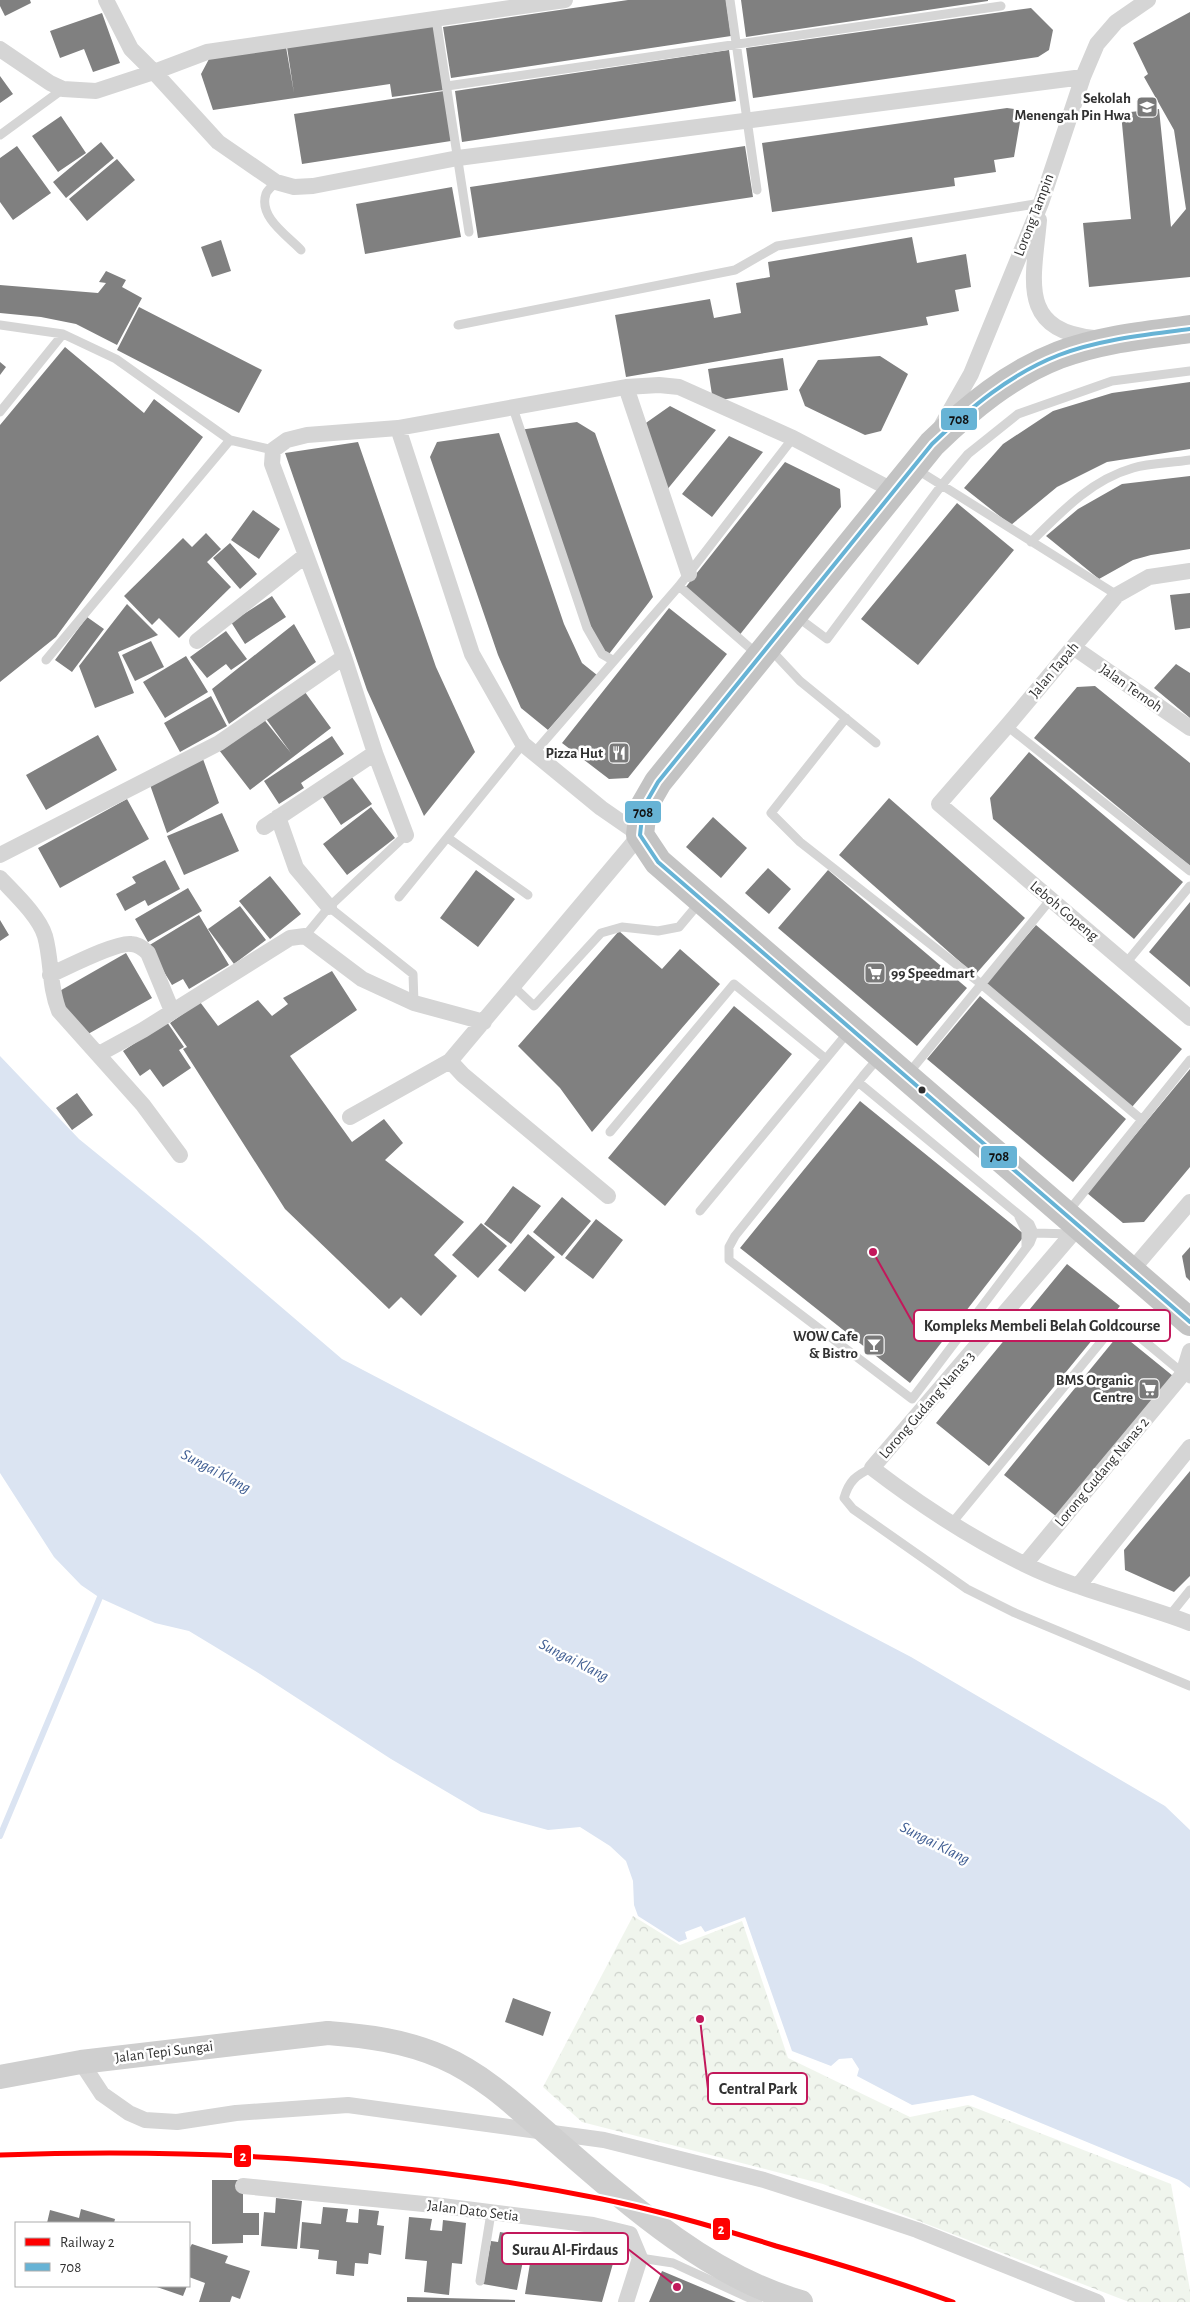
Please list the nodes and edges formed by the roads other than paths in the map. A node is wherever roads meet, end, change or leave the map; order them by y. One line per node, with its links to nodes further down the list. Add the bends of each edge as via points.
1 (106, 0): 9 (street, via 131,49)
2 (565, 0): 6 (street)
3 (730, 0): 7 (lane)
4 (1148, 0): 10 (street, Lorong Tampin, via 1116,22 1097,44)
5 (1001, 6): 7 (lane)
6 (436, 19): 9 (street, via 207,52); 11 (lane)
7 (736, 43): 11 (lane); 13 (lane)
8 (0, 49): 12 (street)
9 (154, 72): 12 (street, via 96,91); 16 (street, via 218,142)
10 (1082, 77): 13 (street); 18 (street, Lorong Tampin)
11 (447, 86): 15 (lane)
12 (63, 89): 14 (lane)
13 (747, 119): 15 (street); 17 (lane)
14 (0, 135)
15 (458, 158): 16 (street, via 313,186 294,187); 19 (lane)
16 (276, 182): 20 (lane, via 266,193 264,203 268,216)
17 (757, 190)
18 (1041, 203): 22 (lane, via 777,246 734,270); 25 (street, via 1034,279 1036,302 1051,325 1063,332); 33 (street, Lorong Tampin, via 971,374)
19 (469, 232)
20 (301, 250)
21 (0, 325): 24 (lane)
22 (458, 325)
23 (1190, 329): 25 (highway)
24 (63, 334): 29 (lane); 32 (lane, via 116,359)
25 (1108, 341): 33 (highway, via 1061,354 1030,368 986,396)
26 (1190, 371): 37 (lane, via 1112,381 1018,414 968,454)
27 (626, 387): 28 (street); 31 (street, via 679,387); 42 (street)
28 (513, 408): 30 (street); 50 (lane, via 587,628 602,654)
29 (0, 412)
30 (398, 428): 34 (street, via 307,435 287,440); 55 (street, via 472,654)
31 (793, 438): 38 (street); 42 (lane)
32 (230, 440): 34 (lane); 49 (lane)
33 (932, 444): 36 (highway)
34 (273, 450): 40 (street, via 272,464)
35 (1190, 460): 39 (lane, via 1133,468 1099,483 1069,504)
36 (913, 468): 37 (lane); 38 (highway)
37 (941, 486): 39 (lane); 44 (lane, via 827,639)
38 (894, 491): 44 (highway)
39 (1031, 542): 43 (lane)
40 (306, 555): 45 (street); 48 (street)
41 (1190, 571): 43 (street, Jalan Tapah, via 1149,577)
42 (684, 580): 47 (lane); 50 (lane)
43 (1117, 595): 46 (street, Jalan Tapah)
44 (794, 615): 47 (highway)
45 (197, 641)
46 (1073, 647): 52 (street, Jalan Tapah); 53 (street, Jalan Temoh)
47 (764, 652): 51 (lane); 61 (highway, via 658,782 643,808)
48 (344, 657): 56 (street); 63 (street, via 219,743)
49 (46, 660)
50 (614, 661): 55 (lane)
51 (846, 718): 54 (lane); 75 (lane, via 770,813 800,842)
52 (1007, 726): 57 (street, Jalan Tapah); 64 (lane)
53 (1190, 728)
54 (876, 743)
55 (528, 748): 61 (street, via 601,808); 62 (lane)
56 (375, 753): 58 (street); 60 (street)
57 (939, 804): 69 (street, Leboh Gopeng)
58 (278, 817): 59 (street); 71 (street, via 296,868)
59 (264, 827)
60 (406, 835): 71 (lane)
61 (640, 835): 70 (highway, via 658,862); 76 (street)
62 (448, 838): 67 (lane); 68 (lane)
63 (0, 854)
64 (1190, 871)
65 (0, 878): 74 (street, via 26,906 44,933)
66 (1190, 886): 73 (lane)
67 (528, 895)
68 (399, 897)
69 (1051, 899): 73 (street, Leboh Gopeng); 75 (lane)
70 (701, 900): 76 (lane, via 679,927 658,931 622,927 602,933 534,1006); 81 (highway)
71 (329, 907): 72 (lane); 77 (lane, via 413,974)
72 (305, 936): 77 (street, via 362,979); 78 (street, via 290,938)
73 (1126, 963): 79 (street, Leboh Gopeng)
74 (50, 975): 78 (street, via 130,943 148,953); 82 (street, via 59,1011)
75 (980, 983): 87 (lane); 90 (lane)
76 (514, 987): 80 (street)
77 (414, 1003): 80 (street)
78 (172, 1011): 82 (street)
79 (1190, 1018)
80 (484, 1022): 86 (street)
81 (851, 1029): 83 (highway); 84 (lane)
82 (99, 1054): 92 (street)
83 (880, 1054): 87 (highway); 88 (lane)
84 (826, 1060): 91 (lane, via 734,984); 95 (lane)
85 (1190, 1060): 90 (lane)
86 (450, 1061): 89 (street); 93 (street)
87 (906, 1077): 97 (highway)
88 (858, 1082): 96 (lane); 99 (lane, via 735,1236 729,1247 729,1260 912,1400)
89 (350, 1117)
90 (1142, 1120): 97 (lane)
91 (610, 1132)
92 (180, 1155)
93 (608, 1196)
94 (1190, 1202): 100 (street)
95 (700, 1211)
96 (1018, 1214): 98 (lane, via 1030,1224); 99 (lane, via 1026,1231)
97 (1073, 1225): 98 (lane); 100 (highway); 105 (street, Lorong Gudang Nanas 3)
98 (1034, 1233): 99 (lane)
99 (1026, 1248)
100 (1131, 1271): 101 (highway)
101 (1190, 1322)
102 (1190, 1351): 103 (street, Lorong Gudang Nanas 2)
103 (1187, 1376): 106 (lane, via 1119,1320); 107 (street, Lorong Gudang Nanas 2)
104 (1190, 1447): 108 (street)
105 (872, 1468): 106 (street, Lorong Gudang Nanas 3); 112 (lane, via 856,1475 844,1498 853,1509 967,1589 1013,1612)
106 (952, 1523): 107 (street, Lorong Gudang Nanas 3)
107 (1025, 1564): 108 (street, Lorong Gudang Nanas 3)
108 (1078, 1586): 110 (street, Lorong Gudang Nanas 3)
109 (1190, 1590): 110 (lane)
110 (1170, 1615): 111 (street, Lorong Gudang Nanas 3)
111 (1190, 1623)
112 (1190, 1686)
113 (81, 2062): 114 (main road, Jalan Tepi Sungai); 121 (main road, Jalan Tepi Sungai, bridge, via 328,2033 366,2036 409,2046 442,2057 498,2091 650,2221 724,2269); 122 (street, via 102,2094 145,2120 176,2122 236,2113 348,2105 604,2140 764,2180 863,2212 917,2230)
114 (0, 2077)
115 (243, 2186): 116 (street, Jalan Dato Setia)
116 (491, 2213): 117 (street, Jalan Dato Setia, via 630,2234); 118 (lane)
117 (640, 2258): 119 (street); 120 (lane, via 673,2263)
118 (480, 2281)
119 (626, 2302)
120 (758, 2302)
121 (801, 2302)
122 (1096, 2302)

